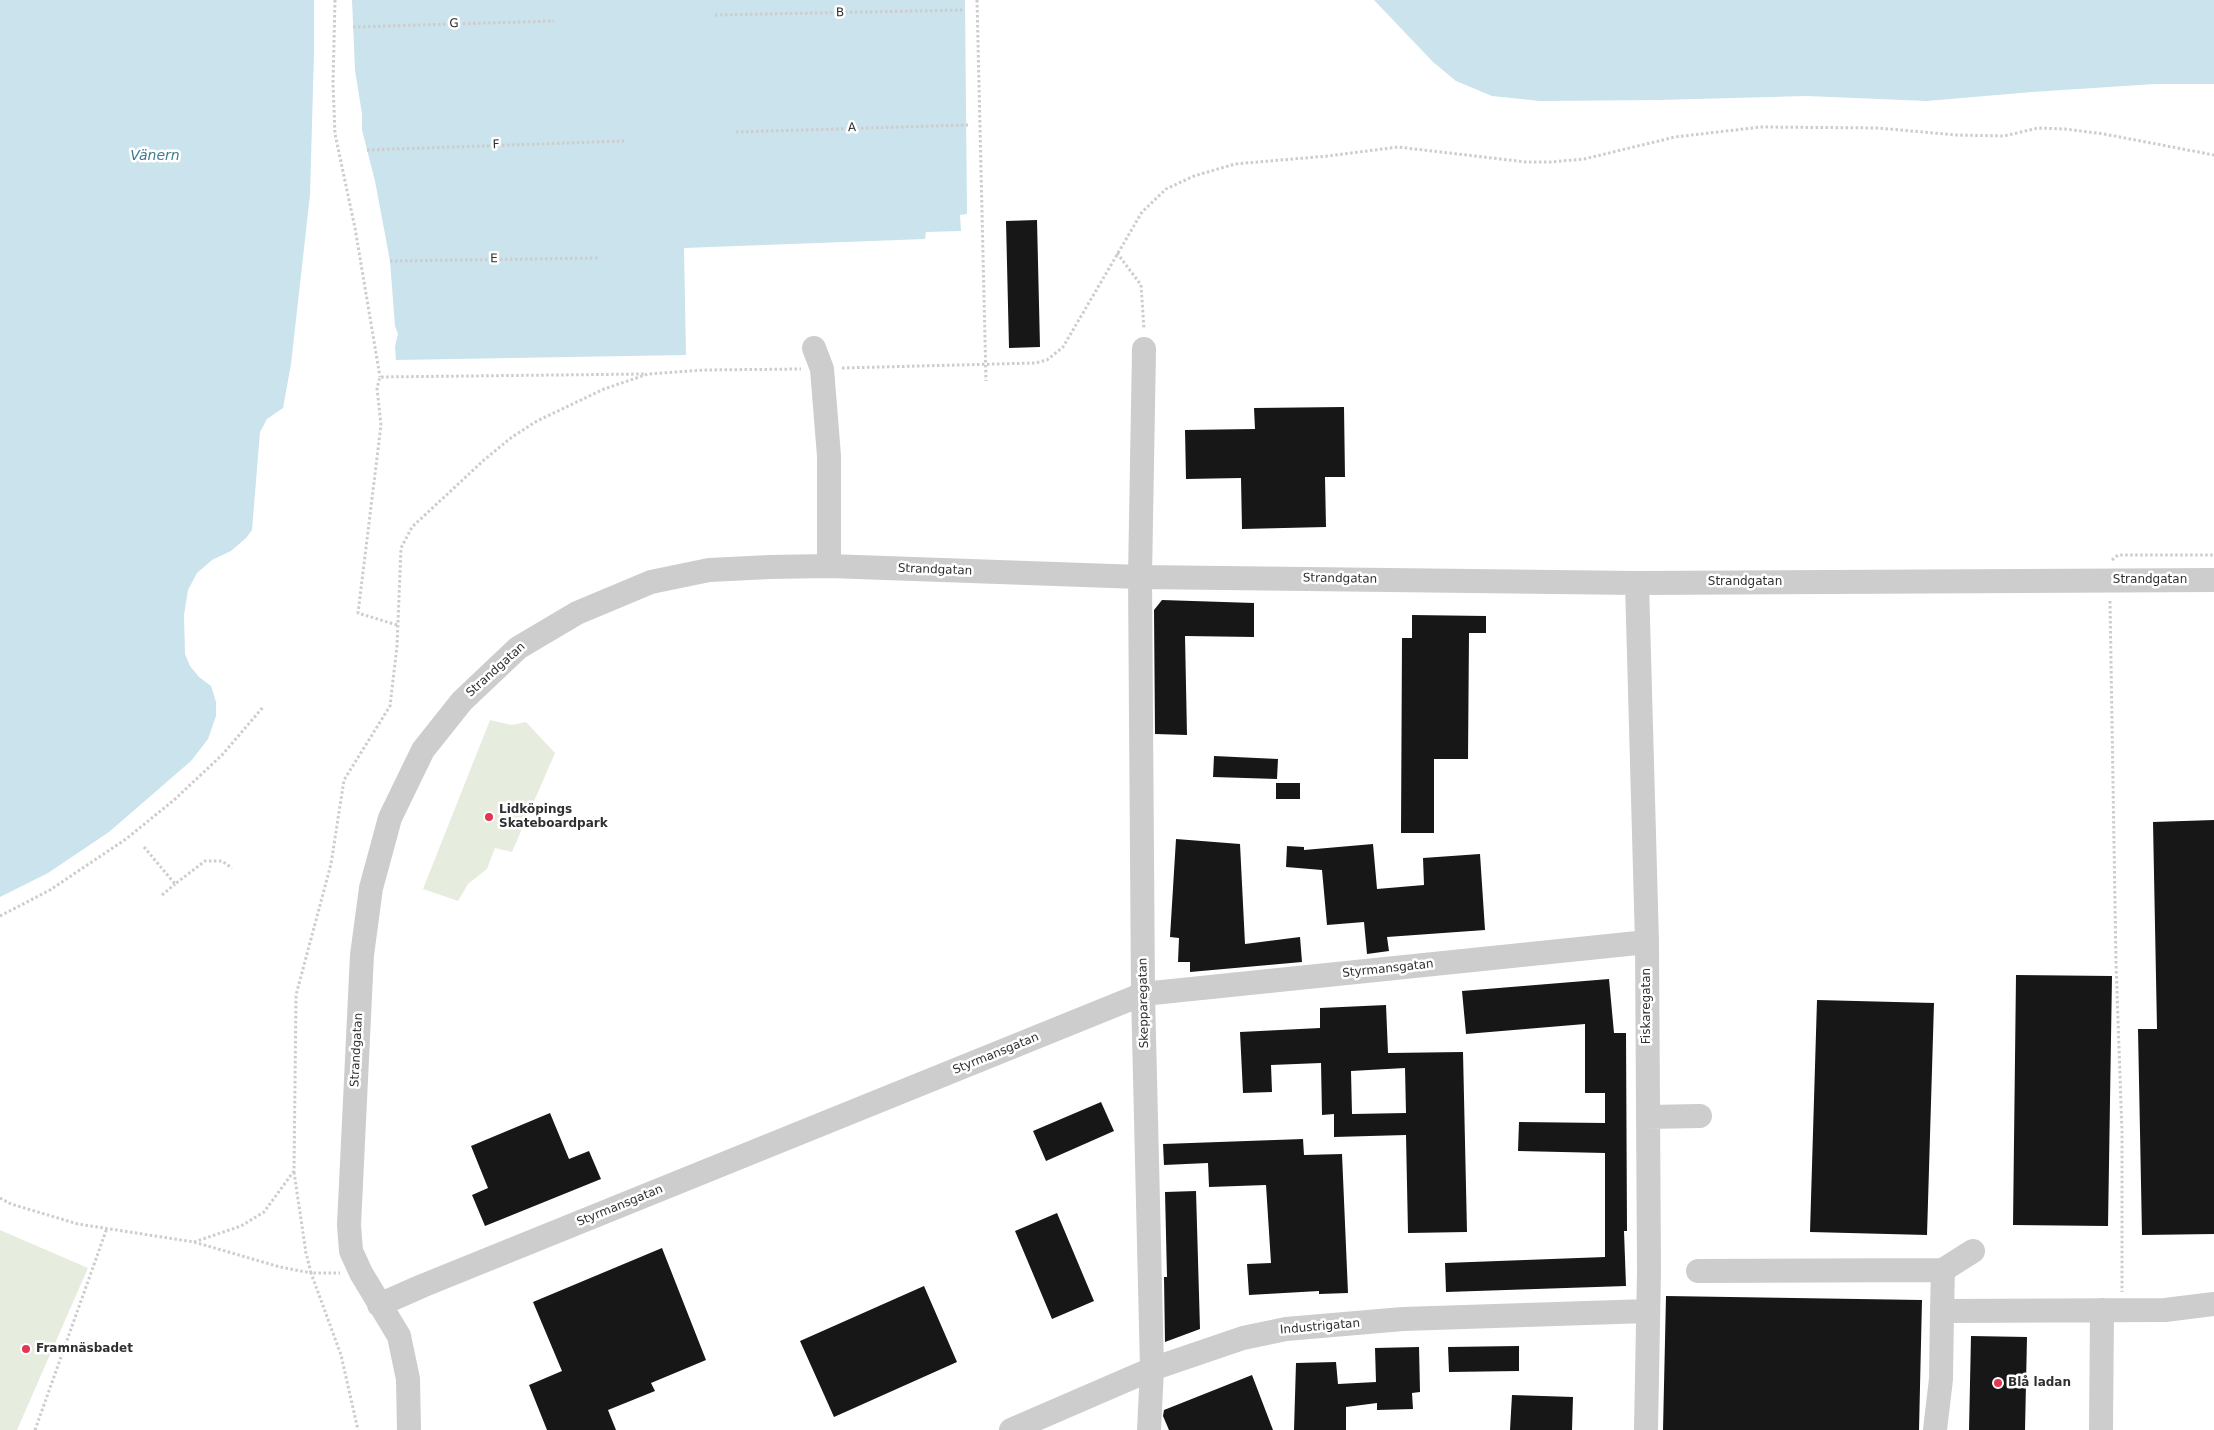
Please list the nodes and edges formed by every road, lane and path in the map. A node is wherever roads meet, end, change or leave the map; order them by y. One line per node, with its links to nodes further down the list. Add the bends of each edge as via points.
1 (335, 0): 19 (path, via 334,134 355,228)
2 (976, 0): 17 (path)
3 (965, 10): 4 (path, B)
4 (715, 15)
5 (554, 21): 6 (path, G)
6 (353, 27)
7 (968, 125): 8 (path, A)
8 (736, 132)
9 (624, 141): 10 (path, F)
10 (367, 150)
11 (2214, 155): 12 (path, via 2104,134 2038,128 2004,136 1878,128 1761,127 1675,137 1584,159 1551,162 1398,147 1234,164 1194,176 1166,189 1142,212)
12 (1118, 253): 15 (path, via 1141,284); 17 (path, via 1056,354 1035,364)
13 (598, 258): 14 (path, E)
14 (390, 261)
15 (1144, 349): 23 (street, Skepparegatan)
16 (818, 359): 17 (path); 18 (path); 22 (street, via 828,456)
17 (984, 364): 20 (path)
18 (648, 374): 19 (path); 27 (path, via 604,389 538,421 484,460 412,527 401,548)
19 (380, 377): 27 (path, via 377,388 381,425 358,613)
20 (986, 381)
21 (2214, 555): 24 (path, via 2118,555 2111,563)
22 (829, 566): 23 (street, Strandgatan); 46 (street, Strandgatan, via 709,570 651,582 577,613 518,648 462,701 423,750 390,818 371,888 362,955 349,1225 351,1251)
23 (1140, 577): 26 (street, Strandgatan); 35 (street, Skepparegatan)
24 (2110, 580): 25 (street, Strandgatan); 26 (street, Strandgatan); 50 (path, via 2122,1132)
25 (2214, 580)
26 (1637, 583): 34 (street, Fiskaregatan)
27 (397, 625): 38 (path, via 390,706 344,780 331,864 296,995)
28 (264, 706): 33 (path, via 215,761 126,839 50,890)
29 (144, 847): 31 (path)
30 (232, 868): 31 (path, via 222,861 205,861)
31 (175, 884): 32 (path)
32 (162, 895)
33 (0, 916)
34 (1647, 942): 35 (street, Styrmansgatan); 37 (street, Fiskaregatan)
35 (1143, 994): 48 (street, Styrmansgatan); 52 (street, Skepparegatan)
36 (1700, 1116): 37 (street)
37 (1648, 1117): 51 (street, Fiskaregatan)
38 (294, 1171): 41 (path, via 264,1212 240,1226); 45 (path)
39 (0, 1198): 40 (path, via 78,1224)
40 (107, 1228): 41 (path); 53 (path)
41 (194, 1242): 45 (path)
42 (1973, 1250): 44 (street)
43 (1698, 1270): 44 (street)
44 (1943, 1270): 49 (street)
45 (311, 1273): 46 (path); 54 (path, via 341,1355)
46 (361, 1274): 48 (street, Strandgatan)
47 (2214, 1304): 50 (street, via 2164,1310)
48 (379, 1305): 55 (street, Strandgatan, via 399,1336 405,1361 410,1402)
49 (1942, 1310): 50 (street); 59 (street, via 1941,1378)
50 (2112, 1310): 60 (street)
51 (1648, 1311): 52 (street, Industrigatan, via 1403,1319 1286,1329 1243,1338); 58 (street, Fiskaregatan)
52 (1152, 1369): 56 (street, Industrigatan); 57 (street, Skepparegatan)
53 (34, 1430)
54 (358, 1430)
55 (409, 1430)
56 (1011, 1430)
57 (1149, 1430)
58 (1646, 1430)
59 (1935, 1430)
60 (2100, 1430)

